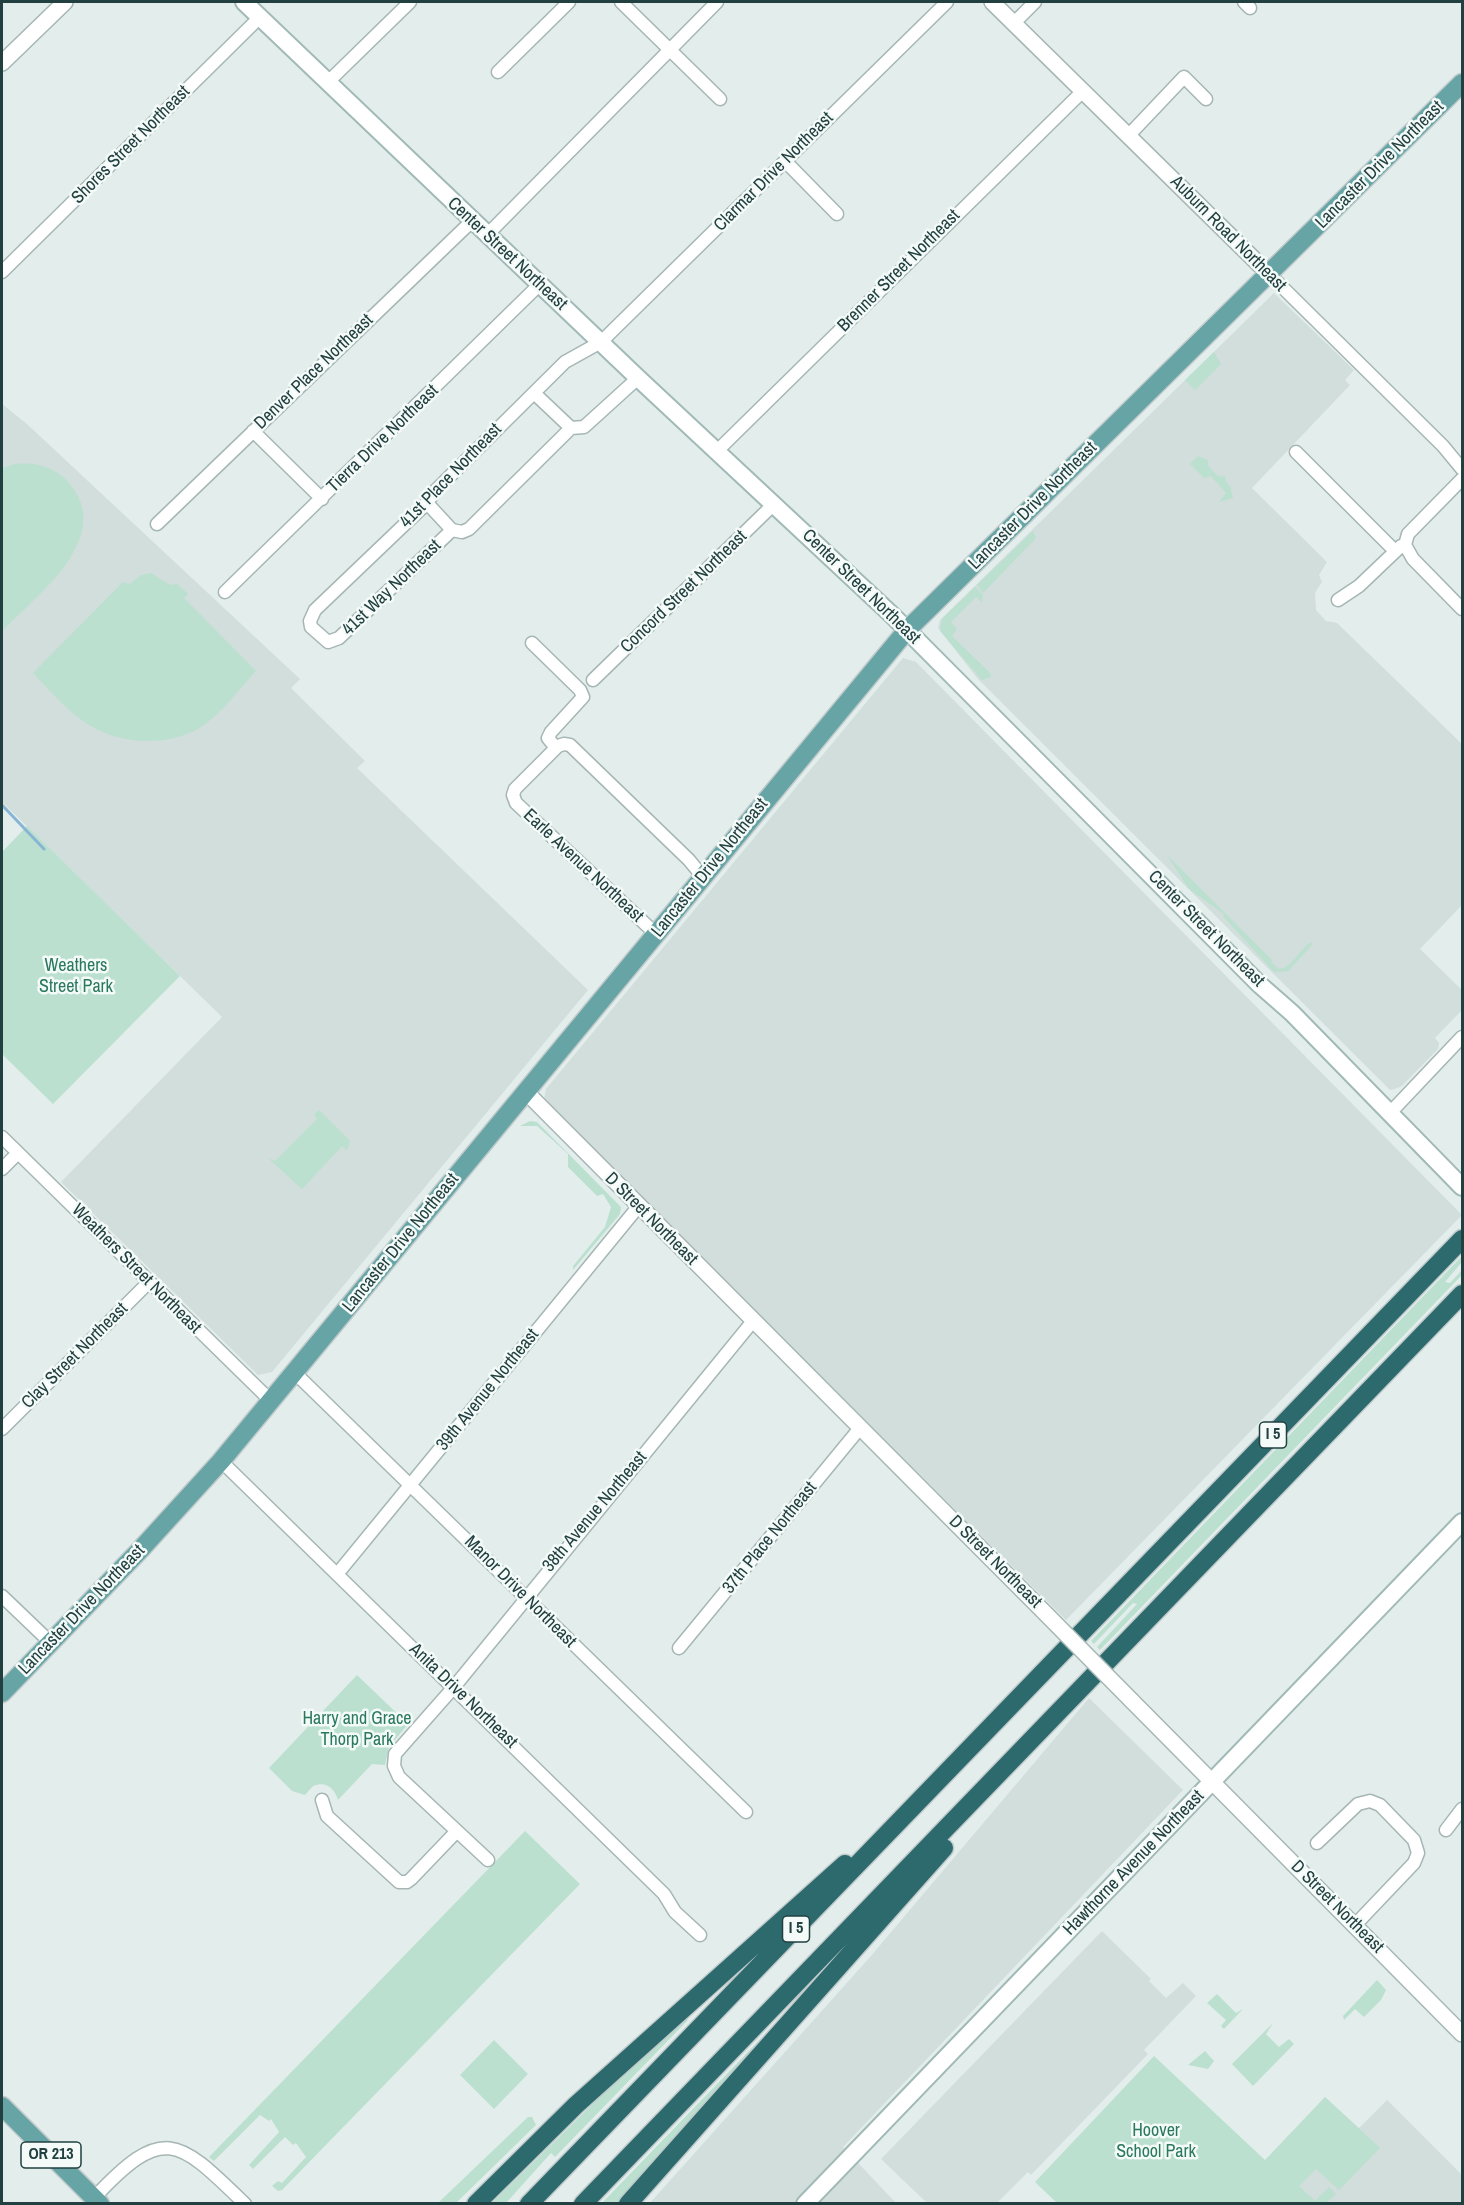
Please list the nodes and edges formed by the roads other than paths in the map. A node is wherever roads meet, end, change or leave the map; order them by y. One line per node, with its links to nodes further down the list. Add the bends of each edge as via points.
1 (65, 2): 13 (street)
2 (244, 2): 10 (main road, Center Street Northeast)
3 (410, 2): 15 (street)
4 (569, 2): 14 (street)
5 (621, 2): 12 (street)
6 (717, 2): 12 (street)
7 (947, 2): 21 (street, Clarmar Drive Northeast)
8 (992, 2): 11 (street, Auburn Road Northeast)
9 (1035, 2): 11 (street)
10 (260, 17): 15 (main road, Center Street Northeast); 25 (street, Shores Street Northeast)
11 (1014, 23): 17 (street, Auburn Road Northeast)
12 (669, 49): 18 (street); 24 (street)
13 (3, 58)
14 (498, 72)
15 (328, 82): 23 (main road, Center Street Northeast)
16 (1462, 83): 26 (main road, Lancaster Drive Northeast)
17 (1083, 91): 20 (street, Auburn Road Northeast); 33 (street, Brenner Street Northeast)
18 (720, 99)
19 (1206, 99): 20 (street, via 1184,77)
20 (1129, 135): 26 (street, Auburn Road Northeast)
21 (785, 161): 22 (street); 28 (street, Clarmar Drive Northeast)
22 (837, 214)
23 (472, 220): 24 (main road, Center Street Northeast); 32 (street, Denver Place Northeast)
24 (487, 235): 27 (main road, Center Street Northeast)
25 (2, 272)
26 (1269, 274): 35 (street, Auburn Road Northeast); 47 (main road, Lancaster Drive Northeast)
27 (540, 284): 28 (main road, Center Street Northeast); 37 (street, Tierra Drive Northeast)
28 (601, 342): 29 (main road, Center Street Northeast); 30 (street, 41st Place Northeast, via 572,356)
29 (638, 378): 31 (street, 41st Way Northeast, via 584,427); 33 (main road, Center Street Northeast)
30 (534, 393): 31 (street); 38 (street, 41st Place Northeast)
31 (571, 428): 41 (street, 41st Way Northeast, via 469,529)
32 (253, 431): 37 (street); 40 (street, Denver Place Northeast)
33 (716, 452): 39 (main road, Center Street Northeast)
34 (1296, 453): 42 (street)
35 (1462, 469)
36 (1462, 479): 42 (street, via 1408,534)
37 (322, 499): 43 (street, Tierra Drive Northeast)
38 (427, 503): 41 (street); 46 (street, 41st Place Northeast, via 315,610)
39 (774, 504): 47 (main road, Center Street Northeast); 49 (street, Concord Street Northeast)
40 (157, 524)
41 (452, 530): 46 (street, 41st Way Northeast, via 339,638 328,642 311,627)
42 (1400, 548): 44 (street); 45 (street)
43 (225, 592)
44 (1338, 600)
45 (1462, 609)
46 (310, 621)
47 (907, 630): 51 (main road, Lancaster Drive Northeast); 55 (main road, Center Street Northeast)
48 (532, 643): 50 (street, via 583,697 548,738)
49 (593, 680)
50 (560, 746): 51 (street, via 570,745); 52 (street, Earle Avenue Northeast, via 515,789 516,803)
51 (704, 877): 52 (main road, Lancaster Drive Northeast)
52 (656, 934): 54 (main road, Lancaster Drive Northeast)
53 (1462, 1037): 55 (street)
54 (526, 1092): 60 (street, D Street Northeast); 65 (main road, Lancaster Drive Northeast)
55 (1389, 1114): 59 (main road, Center Street Northeast)
56 (2, 1137): 57 (street, Weathers Street Northeast)
57 (18, 1153): 58 (street); 62 (street, Weathers Street Northeast)
58 (2, 1169)
59 (1461, 1186)
60 (639, 1207): 64 (street, D Street Northeast); 70 (street, 39th Avenue Northeast)
61 (1462, 1239): 84 (highway, I 5)
62 (149, 1282): 66 (street, Weathers Street Northeast); 68 (street, Clay Street Northeast)
63 (1462, 1294): 79 (highway, I 5)
64 (753, 1321): 67 (street, D Street Northeast); 74 (street, 38th Avenue Northeast)
65 (295, 1373): 66 (main road, Lancaster Drive Northeast); 70 (street, Manor Drive Northeast)
66 (271, 1401): 69 (main road, Lancaster Drive Northeast)
67 (860, 1428): 76 (street, 37th Place Northeast); 80 (street, D Street Northeast, bridge)
68 (2, 1429)
69 (220, 1461): 72 (street, Anita Drive Northeast); 75 (main road, Lancaster Drive Northeast)
70 (411, 1484): 72 (street, 39th Avenue Northeast); 74 (street, Manor Drive Northeast)
71 (1462, 1522): 80 (main road, Hawthorne Avenue Northeast)
72 (338, 1573): 77 (street, Anita Drive Northeast)
73 (2, 1596): 75 (street)
74 (524, 1598): 77 (street, 38th Avenue Northeast); 83 (street, Manor Drive Northeast)
75 (51, 1643): 78 (main road, Lancaster Drive Northeast)
76 (680, 1648)
77 (454, 1687): 86 (street, 38th Avenue Northeast, via 394,1759 399,1777); 90 (street, Anita Drive Northeast, via 664,1894 675,1912)
78 (2, 1693)
79 (1072, 1697): 97 (highway, I 5); 98 (highway, I 5, via 1011,1774)
80 (1212, 1782): 89 (street, D Street Northeast); 99 (main road, Hawthorne Avenue Northeast)
81 (322, 1800): 86 (street, via 327,1816 399,1882 411,1879)
82 (1462, 1809): 85 (street)
83 (746, 1812)
84 (897, 1824): 95 (highway, via 833,1873 685,2006 576,2105); 96 (highway, I 5)
85 (1446, 1830)
86 (457, 1831): 88 (street)
87 (1317, 1843): 89 (street, via 1358,1804 1370,1801 1380,1806 1417,1844 1414,1863)
88 (488, 1860)
89 (1355, 1925): 91 (street, D Street Northeast)
90 (700, 1935)
91 (1462, 2034)
92 (2, 2106): 93 (main road, OR 213)
93 (97, 2201): 94 (street, via 135,2158 169,2149 186,2152 200,2161)
94 (244, 2204)
95 (476, 2204)
96 (529, 2204)
97 (583, 2204)
98 (628, 2204)
99 (805, 2204)

